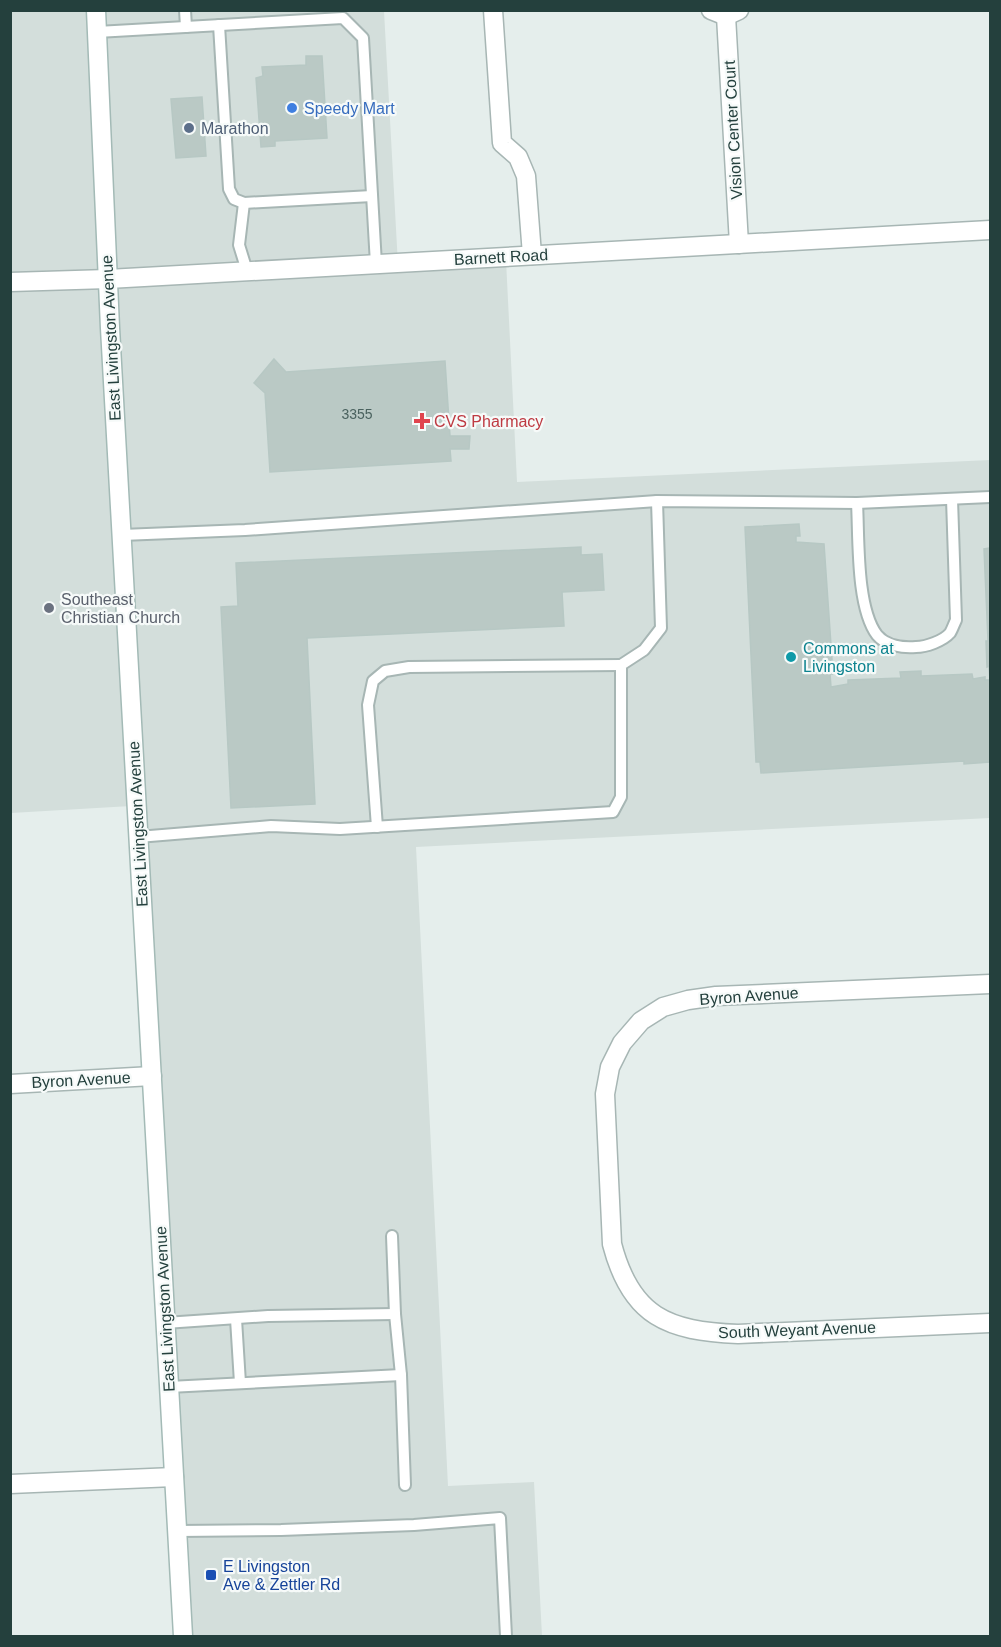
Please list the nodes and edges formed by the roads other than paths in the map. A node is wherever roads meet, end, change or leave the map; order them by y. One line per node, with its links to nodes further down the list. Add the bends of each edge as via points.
1 (96, 10): 7 (street, East Livingston Avenue)
2 (185, 10): 6 (lane)
3 (493, 10): 12 (street, via 502,143 518,157 526,176)
4 (725, 12): 11 (street, Vision Center Court)
5 (219, 25): 6 (lane); 8 (lane, via 343,18 363,38); 9 (lane, via 229,189 234,199)
6 (186, 27): 7 (lane)
7 (97, 32): 15 (street, East Livingston Avenue)
8 (372, 196): 9 (lane); 13 (lane)
9 (244, 202): 14 (lane, via 239,245)
10 (990, 230): 11 (street, Barnett Road)
11 (739, 244): 12 (street, Barnett Road)
12 (532, 255): 13 (street, Barnett Road)
13 (376, 264): 14 (street, Barnett Road)
14 (247, 271): 15 (street, Barnett Road)
15 (108, 279): 16 (street, Barnett Road); 21 (street, East Livingston Avenue)
16 (10, 282)
17 (990, 497): 18 (lane)
18 (952, 499): 20 (lane); 20 (lane, via 956,620 950,633 923,647 892,645 878,637 868,617 860,573)
19 (657, 501): 20 (lane); 21 (lane); 22 (lane, via 661,628 644,650)
20 (857, 503)
21 (122, 535): 24 (street, East Livingston Avenue)
22 (621, 665): 23 (lane, via 621,797 613,812); 23 (lane, via 409,667 385,671 372,681 368,705)
23 (377, 827): 24 (lane, via 271,826)
24 (138, 837): 26 (street, East Livingston Avenue)
25 (990, 984): 28 (street, Byron Avenue, via 716,996 663,1007 641,1021 622,1043 610,1067 605,1094)
26 (152, 1076): 27 (street, Byron Avenue); 32 (street, East Livingston Avenue)
27 (10, 1084)
28 (608, 1174): 33 (street, South Weyant Avenue, via 616,1260 628,1287 650,1312 676,1327 738,1334)
29 (392, 1236): 30 (lane)
30 (395, 1314): 31 (lane); 34 (lane)
31 (236, 1319): 32 (lane); 35 (lane)
32 (165, 1323): 36 (street, East Livingston Avenue)
33 (990, 1323)
34 (401, 1375): 35 (lane); 39 (lane)
35 (240, 1383): 36 (lane)
36 (169, 1387): 37 (street, East Livingston Avenue)
37 (174, 1477): 38 (street); 40 (street, East Livingston Avenue)
38 (10, 1484)
39 (405, 1485)
40 (177, 1531): 41 (street, East Livingston Avenue); 42 (lane, via 381,1526 500,1518)
41 (183, 1636)
42 (506, 1636)

